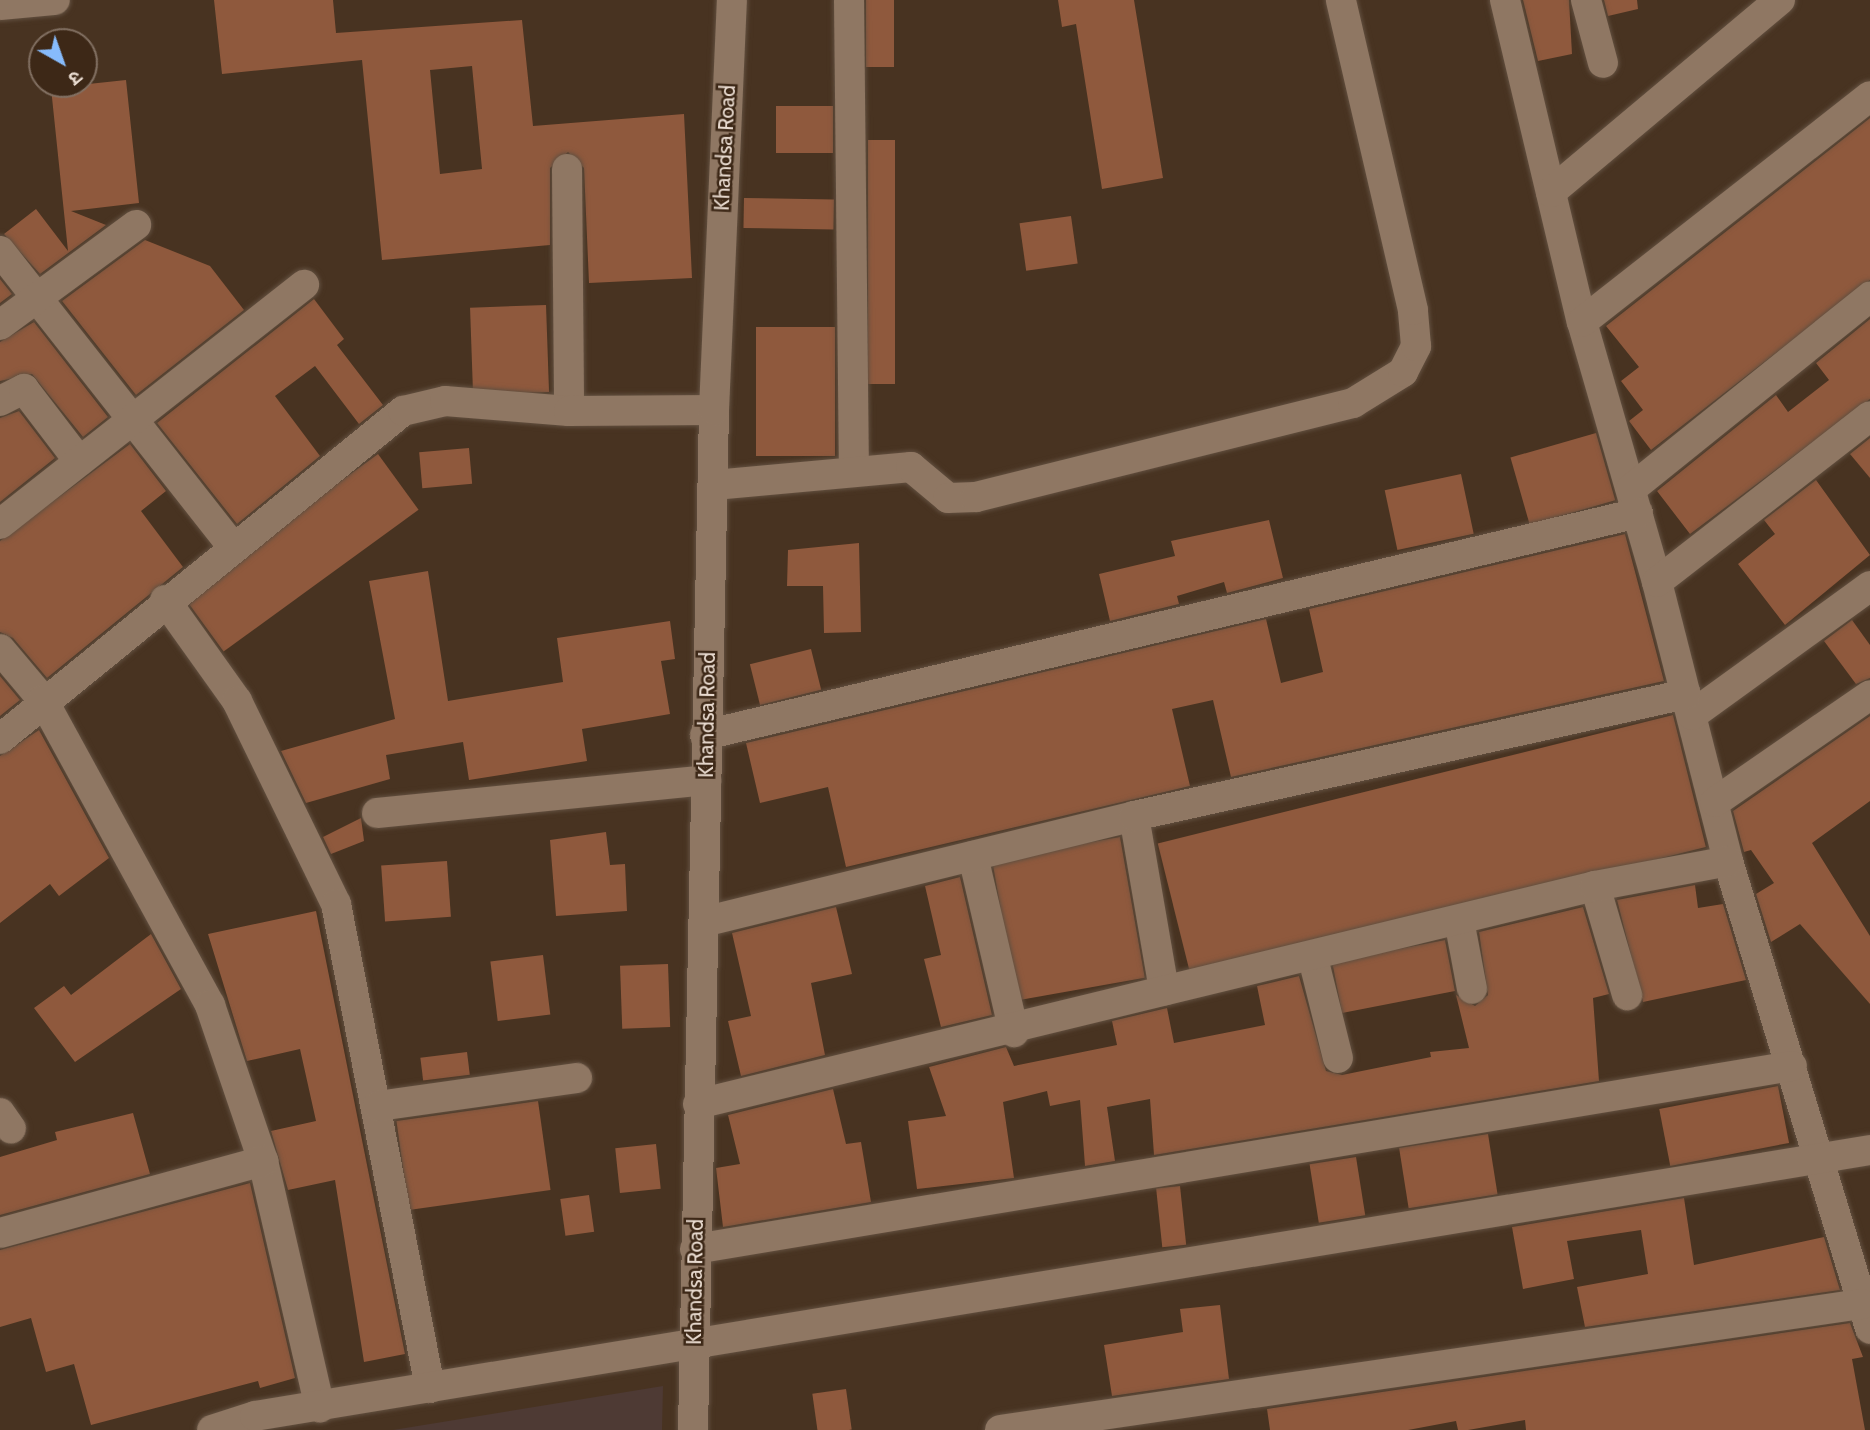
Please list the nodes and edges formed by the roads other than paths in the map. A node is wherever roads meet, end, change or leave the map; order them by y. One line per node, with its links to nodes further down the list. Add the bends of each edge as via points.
1 (55, 0): 8 (street)
2 (732, 0): 21 (street, Khandsa Road)
3 (849, 0): 26 (street)
4 (1341, 0): 26 (street, via 1413,310 1416,345 1403,372 1353,403 976,497 948,498 911,467)
5 (1505, 0): 12 (street)
6 (1586, 0): 9 (street)
7 (1780, 0): 12 (street)
8 (0, 5)
9 (1602, 63)
10 (1870, 96): 18 (street)
11 (567, 169): 22 (street)
12 (1551, 192): 18 (street)
13 (136, 225): 17 (street)
14 (0, 251): 17 (street)
15 (304, 285): 24 (street)
16 (1870, 297): 28 (street)
17 (37, 300): 19 (street); 24 (street)
18 (1582, 322): 28 (street)
19 (0, 325)
20 (0, 401): 25 (street, via 24,389)
21 (714, 410): 22 (street); 27 (street, Khandsa Road)
22 (569, 411): 30 (street, via 445,401 414,407 374,430)
23 (1870, 416): 31 (street)
24 (131, 419): 25 (street); 30 (street)
25 (79, 461): 29 (street)
26 (854, 468): 27 (street)
27 (714, 485): 38 (street, Khandsa Road)
28 (1634, 501): 31 (street); 38 (street)
29 (0, 524)
30 (233, 546): 33 (street)
31 (1657, 582): 37 (street)
32 (1870, 586): 37 (street)
33 (165, 600): 36 (street); 58 (street, via 237,701 336,904)
34 (0, 649): 36 (street)
35 (1870, 695): 41 (street)
36 (43, 700): 39 (street); 61 (street, via 209,1005)
37 (1689, 704): 41 (street); 43 (street)
38 (705, 735): 40 (street, Khandsa Road)
39 (0, 739)
40 (706, 780): 42 (street); 48 (street, Khandsa Road)
41 (1716, 802): 45 (street)
42 (377, 813)
43 (1134, 816): 44 (street); 51 (street)
44 (973, 856): 48 (street); 53 (street)
45 (1728, 861): 46 (street); 55 (street)
46 (1595, 886): 47 (street); 52 (street)
47 (1459, 919): 49 (street); 50 (street)
48 (706, 920): 57 (street, Khandsa Road)
49 (1313, 958): 51 (street); 54 (street)
50 (1472, 989)
51 (1164, 990): 53 (street)
52 (1627, 995)
53 (1014, 1032): 57 (street)
54 (1338, 1058)
55 (1792, 1066): 60 (street); 63 (street)
56 (577, 1078): 58 (street)
57 (698, 1104): 63 (street, Khandsa Road)
58 (378, 1106): 66 (street)
59 (1870, 1150): 60 (street)
60 (1822, 1158): 64 (street); 65 (street)
61 (262, 1161): 62 (street); 67 (street)
62 (0, 1233)
63 (695, 1249): 65 (street, Khandsa Road)
64 (1866, 1317): 70 (street)
65 (693, 1345): 66 (street); 69 (street, Khandsa Road)
66 (430, 1388): 67 (street)
67 (320, 1407): 68 (street, via 256,1416)
68 (212, 1430)
69 (692, 1430)
70 (1000, 1430)

